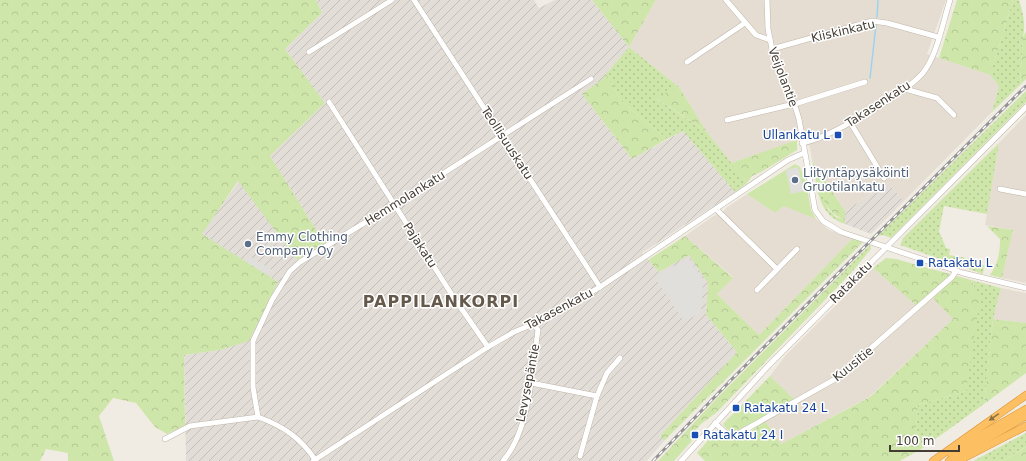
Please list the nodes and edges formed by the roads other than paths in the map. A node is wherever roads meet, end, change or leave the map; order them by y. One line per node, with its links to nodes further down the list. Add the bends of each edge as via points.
1 (392, 0): 10 (street)
2 (414, 0): 21 (street, Teollisuuskatu)
3 (726, 0): 6 (street)
4 (767, 0): 8 (street, Veijolantie)
5 (950, 0): 7 (street, Takasenkatu)
6 (745, 23): 8 (street, via 756,36); 11 (street)
7 (938, 37): 9 (street, Kiiskinkatu, via 872,21); 14 (street, Takasenkatu, via 923,74)
8 (770, 40): 9 (street, Veijolantie)
9 (772, 49): 16 (street, Veijolantie)
10 (309, 52)
11 (687, 62)
12 (592, 79): 21 (street, Hemmolankatu)
13 (865, 82): 16 (street)
14 (905, 89): 18 (street, via 937,98); 20 (street, Takasenkatu)
15 (329, 102): 27 (street, Pajakatu)
16 (794, 104): 19 (street); 22 (street, Veijolantie)
17 (1026, 107): 29 (street, Ratakatu)
18 (954, 115)
19 (727, 120)
20 (850, 122): 22 (street, Takasenkatu, via 817,140); 24 (street)
21 (504, 137): 27 (street, Hemmolankatu); 33 (street, Teollisuuskatu)
22 (802, 143): 23 (street, Veijolantie)
23 (804, 153): 28 (street, Takasenkatu, via 788,160); 29 (street, Veijolantie, via 815,210 822,221 841,232)
24 (884, 178)
25 (1000, 189): 26 (street)
26 (1026, 194)
27 (394, 205): 37 (street, Pajakatu); 44 (street, Hemmolankatu, via 300,262 285,276 253,341 253,387)
28 (716, 209): 31 (street); 33 (street, Takasenkatu)
29 (887, 247): 32 (street, Veijolantie); 45 (street, Ratakatu)
30 (798, 249): 31 (street)
31 (777, 269): 35 (street)
32 (956, 270): 34 (street, Veijolantie); 45 (street, Kuusitie, via 952,277 837,378 734,436 728,435)
33 (600, 287): 36 (street, Takasenkatu)
34 (1026, 288)
35 (757, 290)
36 (534, 325): 37 (street, Takasenkatu, via 514,332); 39 (street, Levysepäntie, via 538,330)
37 (488, 347): 50 (street, Takasenkatu)
38 (620, 358): 41 (street, via 607,373)
39 (531, 383): 41 (street); 49 (street, Levysepäntie, via 518,435)
40 (1026, 395): 52 (highway, one-way to 52)
41 (597, 396): 48 (street)
42 (1026, 409): 53 (highway)
43 (1026, 416): 54 (highway)
44 (258, 417): 47 (street, via 190,426); 50 (street, via 286,429 299,440)
45 (715, 423): 51 (street, Ratakatu)
46 (1026, 426): 55 (highway)
47 (165, 438)
48 (580, 456)
49 (505, 460)
50 (314, 461)
51 (681, 461)
52 (933, 461)
53 (936, 461)
54 (949, 461)
55 (958, 461)

